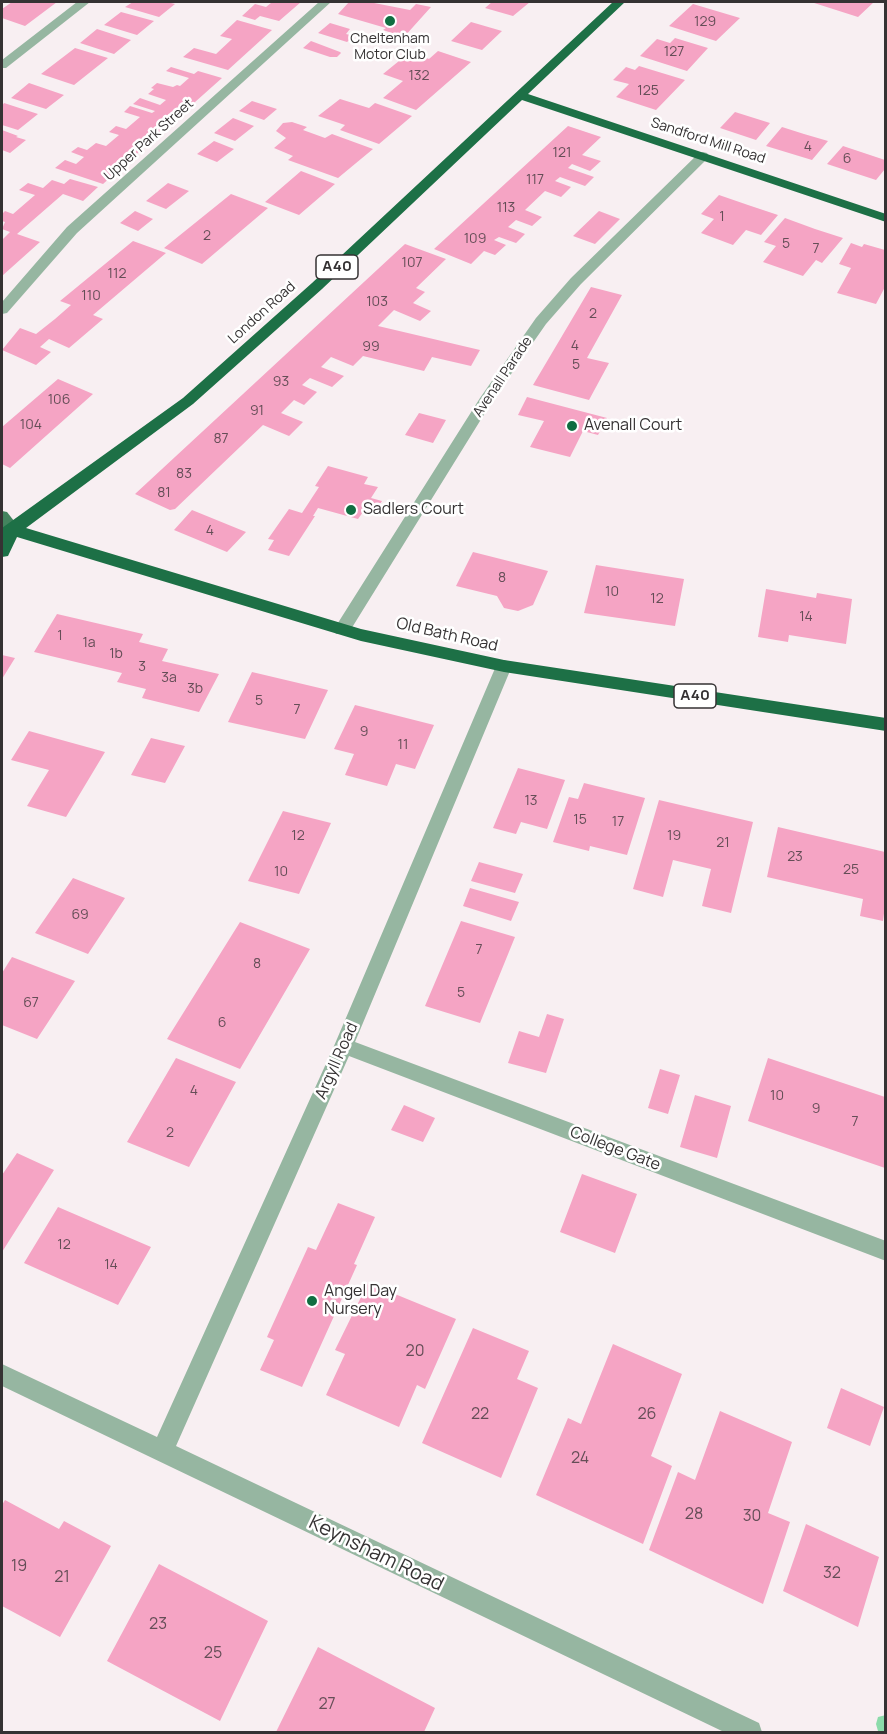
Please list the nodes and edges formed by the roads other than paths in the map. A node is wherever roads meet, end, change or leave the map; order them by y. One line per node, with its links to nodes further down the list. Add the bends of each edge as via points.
1 (84, 2): 4 (street)
2 (326, 2): 8 (street, Upper Park Street, via 72,230)
3 (618, 2): 5 (highway, London Road / A40)
4 (2, 65)
5 (520, 95): 6 (highway, Sandford Mill Road); 10 (highway, London Road / A40, via 188,401)
6 (704, 156): 7 (highway, Sandford Mill Road); 12 (street, Avenall Parade, via 576,281 541,321 487,398)
7 (885, 218)
8 (2, 310)
9 (2, 516): 10 (main road)
10 (7, 532): 11 (highway, London Road); 12 (highway, Old Bath Road / A40)
11 (2, 552)
12 (342, 630): 13 (highway, Old Bath Road / A40)
13 (504, 666): 14 (highway, Old Bath Road / A40); 15 (street, Argyll Road)
14 (885, 725)
15 (344, 1046): 16 (street, College Gate); 18 (street, Argyll Road)
16 (885, 1251)
17 (2, 1375): 18 (street, Keynsham Road)
18 (162, 1452): 19 (street, Keynsham Road)
19 (750, 1732)

